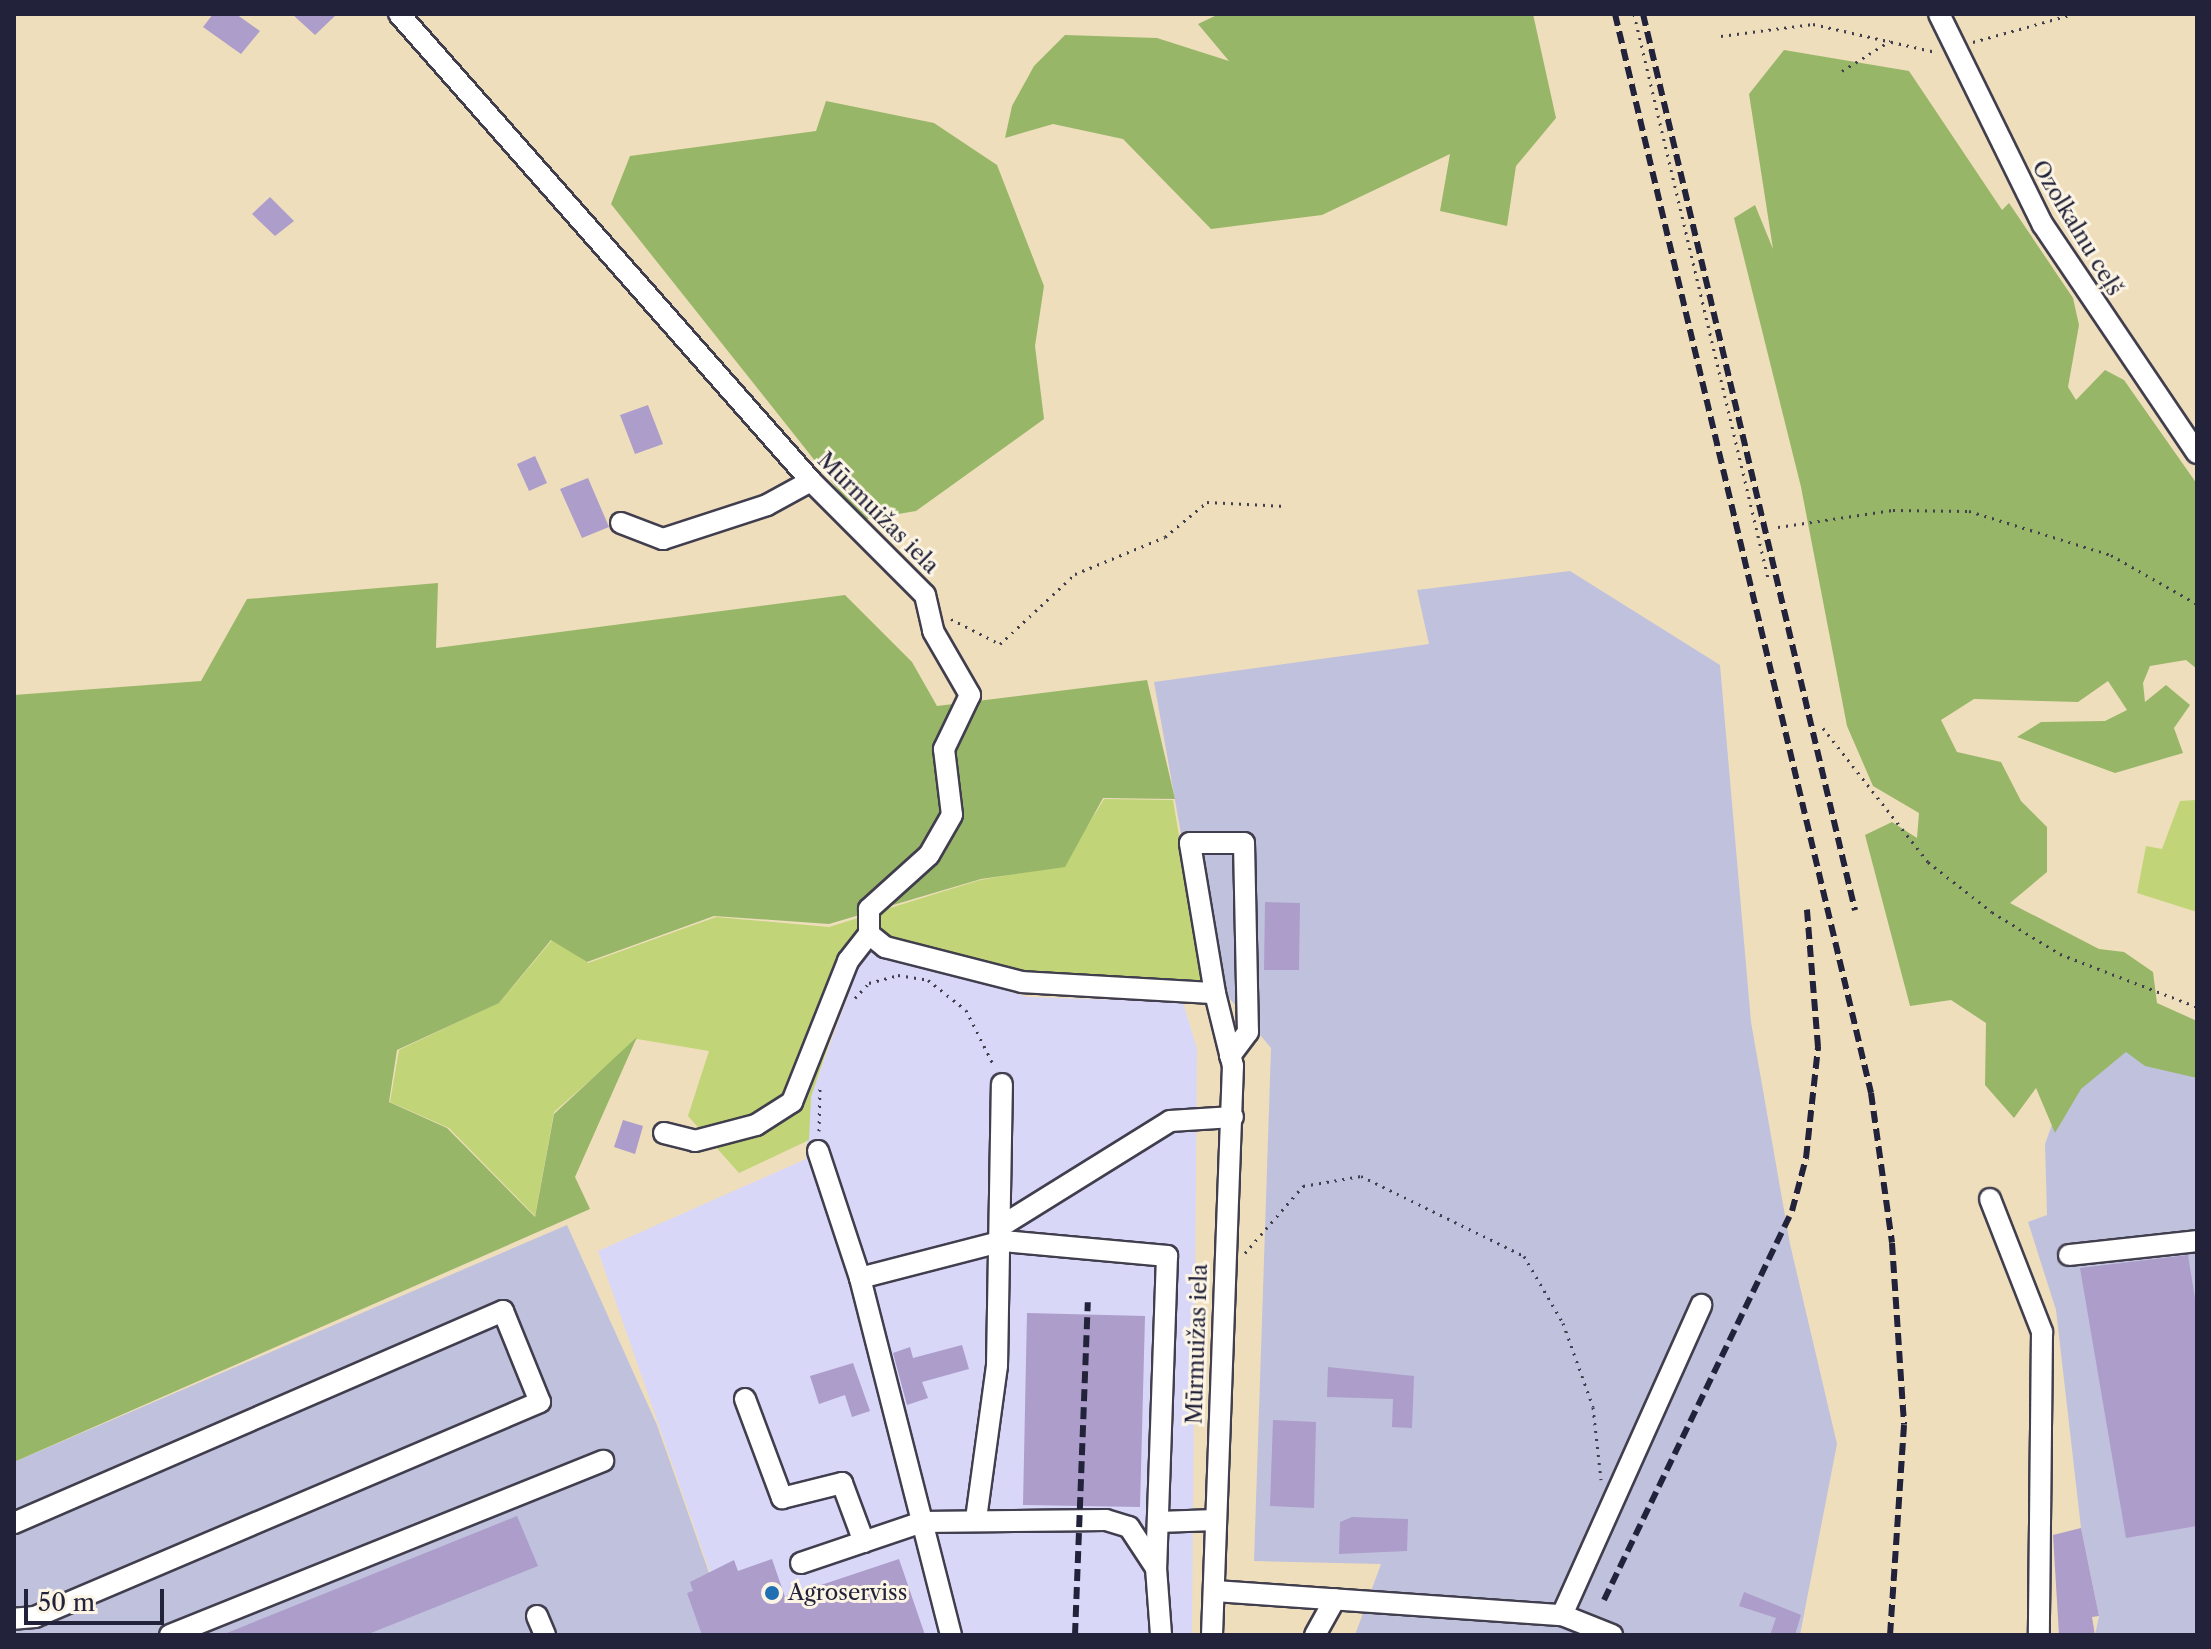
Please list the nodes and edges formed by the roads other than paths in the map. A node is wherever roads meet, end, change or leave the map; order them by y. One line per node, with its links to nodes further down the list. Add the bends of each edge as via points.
1 (399, 14): 4 (street, Mūrmuižas iela)
2 (1939, 14): 3 (street, Ozolkalnu ceļš, via 2043,225)
3 (2197, 453)
4 (811, 481): 5 (street, via 767,505 663,539); 6 (street, Mūrmuižas iela, via 925,595 933,631 970,695 944,749 952,815 929,855 869,909)
5 (621, 523)
6 (869, 934): 7 (street, via 885,947 1022,982); 11 (street, via 848,961 792,1102 756,1125 695,1141)
7 (1215, 993): 8 (street, Mūrmuižas iela); 8 (street, Mūrmuižas iela, via 1190,843 1244,843 1248,1032)
8 (1230, 1056): 10 (street, Mūrmuižas iela)
9 (1002, 1084): 14 (street)
10 (1233, 1117): 14 (street, via 1170,1121); 22 (street, Mūrmuižas iela, via 1222,1279)
11 (664, 1133)
12 (818, 1151): 17 (street)
13 (1990, 1199): 40 (street, via 2042,1332)
14 (1003, 1233): 17 (street); 21 (street); 24 (street, via 1167,1256)
15 (2197, 1241): 16 (street)
16 (2069, 1255)
17 (860, 1278): 23 (street)
18 (1701, 1305): 31 (street, via 1604,1511)
19 (745, 1399): 26 (street, via 782,1498 842,1483)
20 (603, 1461): 34 (street)
21 (976, 1519): 23 (street); 28 (street, via 1106,1520 1129,1527)
22 (1216, 1520): 24 (street); 29 (street, Mūrmuižas iela)
23 (922, 1522): 26 (street); 35 (street)
24 (1158, 1522): 28 (street)
25 (14, 1523): 33 (street, via 503,1311 540,1402)
26 (864, 1542): 27 (street)
27 (801, 1563)
28 (1156, 1568): 36 (street)
29 (1215, 1591): 30 (street); 37 (street, Mūrmuižas iela)
30 (1335, 1599): 31 (street); 38 (street)
31 (1562, 1615): 39 (street)
32 (14, 1619): 33 (street)
33 (37, 1626)
34 (170, 1635)
35 (951, 1635)
36 (1161, 1635)
37 (1212, 1635)
38 (1315, 1635)
39 (1612, 1635)
40 (2039, 1635)

